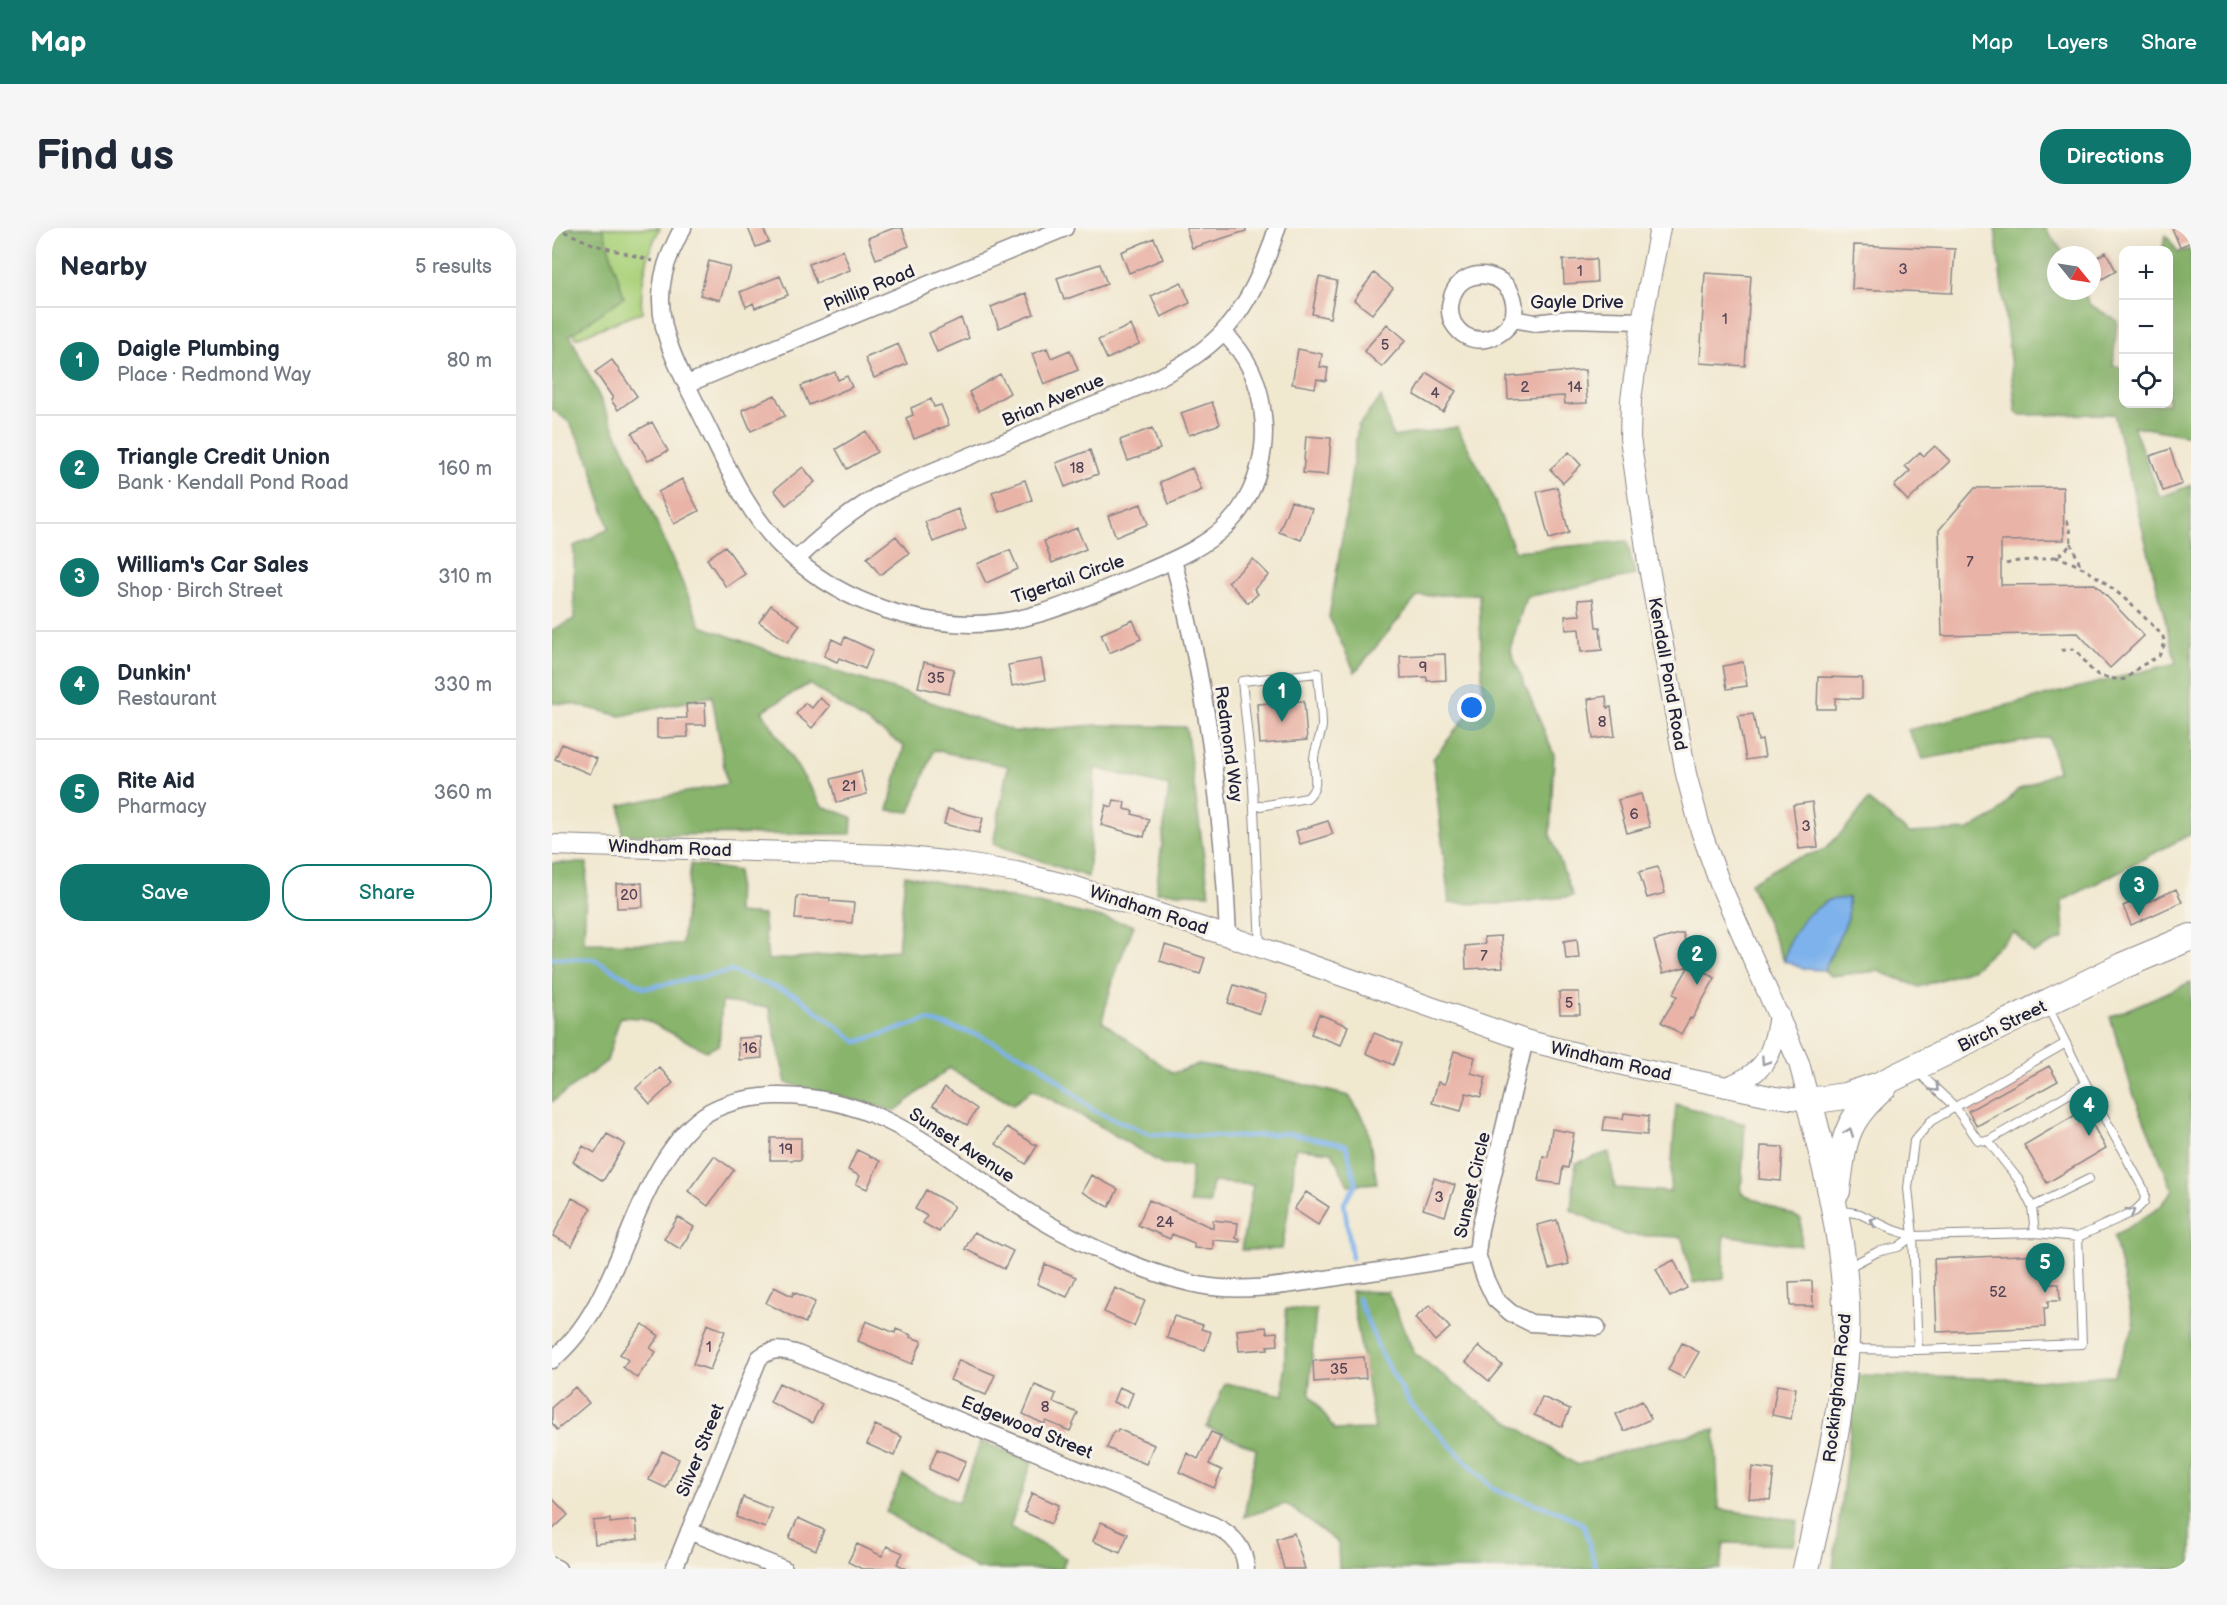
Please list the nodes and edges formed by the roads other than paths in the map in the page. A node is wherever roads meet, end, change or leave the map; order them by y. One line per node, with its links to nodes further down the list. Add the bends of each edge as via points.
1 (683, 228): 8 (street, Tigertail Circle, via 666,265 660,302 665,337)
2 (1065, 228): 8 (street, Phillip Road)
3 (1277, 228): 7 (street, Brian Avenue, via 1259,276)
4 (1660, 228): 6 (street, Kendall Pond Road)
5 (1513, 319): 6 (street, Gayle Drive, via 1535,323 1569,319)
6 (1642, 321): 17 (street, Kendall Pond Road, via 1630,438 1684,764 1710,859)
7 (1223, 332): 9 (street, Brian Avenue, via 1185,363 1156,378 875,497 840,521); 10 (street, Tigertail Circle, via 1249,362 1256,378 1264,424 1260,462 1238,513 1211,537)
8 (687, 384): 9 (street, Tigertail Circle, via 748,504 772,537)
9 (796, 560): 10 (street, Tigertail Circle, via 841,591 870,605 918,619 969,624 1050,610)
10 (1173, 560): 13 (street, Redmond Way, via 1193,642 1214,773 1225,864)
11 (1254, 807): 11 (lane, via 1242,681 1318,673 1322,728 1315,751 1313,792 1306,798); 15 (lane)
12 (552, 845): 13 (street, Windham Road, via 829,852 953,862 1076,887)
13 (1228, 936): 15 (street, Windham Road)
14 (2191, 937): 16 (main road, Birch Street)
15 (1260, 948): 18 (street, Windham Road)
16 (2046, 1004): 19 (lane); 20 (main road, Birch Street)
17 (1779, 1015): 22 (street, one-way to 22, via 1773,1047 1762,1066 1743,1081); 23 (street, Kendall Pond Road, via 1799,1063)
18 (1525, 1040): 22 (street, Windham Road); 32 (street, Sunset Circle)
19 (2066, 1043): 21 (lane); 24 (lane)
20 (1904, 1074): 23 (main road, Birch Street, via 1863,1092); 24 (lane, one-way to 24); 28 (main road, one-way to 20, via 1850,1126 1867,1101)
21 (2086, 1084): 25 (lane); 31 (lane, one-way to 21, via 2135,1211 2145,1195)
22 (1726, 1087): 23 (street, Windham Road)
23 (1809, 1101): 28 (main road, Rockingham Road)
24 (1955, 1107): 25 (lane, via 1978,1140); 30 (lane, via 1931,1121 1914,1141 1908,1188)
25 (1988, 1141): 27 (lane, via 2008,1165)
26 (2089, 1179): 27 (lane)
27 (2032, 1207): 29 (lane)
28 (1834, 1210): 30 (lane, one-way to 28, via 1860,1214); 33 (main road, Rockingham Road)
29 (2035, 1233): 30 (lane); 31 (lane)
30 (1913, 1236): 33 (lane, via 1898,1247 1877,1252); 37 (lane)
31 (2078, 1237): 37 (lane, via 2082,1344)
32 (1477, 1254): 34 (street, Sunset Circle, via 1495,1299 1511,1313 1531,1323); 38 (street, Sunset Avenue, via 1260,1288 1198,1285 1134,1263 1060,1230 906,1130 870,1112 813,1097 767,1096 721,1106 699,1119 677,1141 651,1181 594,1308 571,1342)
33 (1842, 1271): 35 (main road, Rockingham Road)
34 (1597, 1327)
35 (1845, 1349): 37 (lane); 45 (main road, Rockingham Road, via 1828,1471)
36 (770, 1350): 39 (street, Silver Street, via 759,1358 752,1372); 44 (street, Edgewood Street, via 795,1353 1213,1524 1227,1531 1239,1545)
37 (1918, 1350)
38 (552, 1360)
39 (689, 1531): 42 (street, Silver Street); 43 (street)
40 (552, 1566): 41 (street)
41 (558, 1569)
42 (674, 1569)
43 (784, 1569)
44 (1246, 1569)
45 (1806, 1569)

